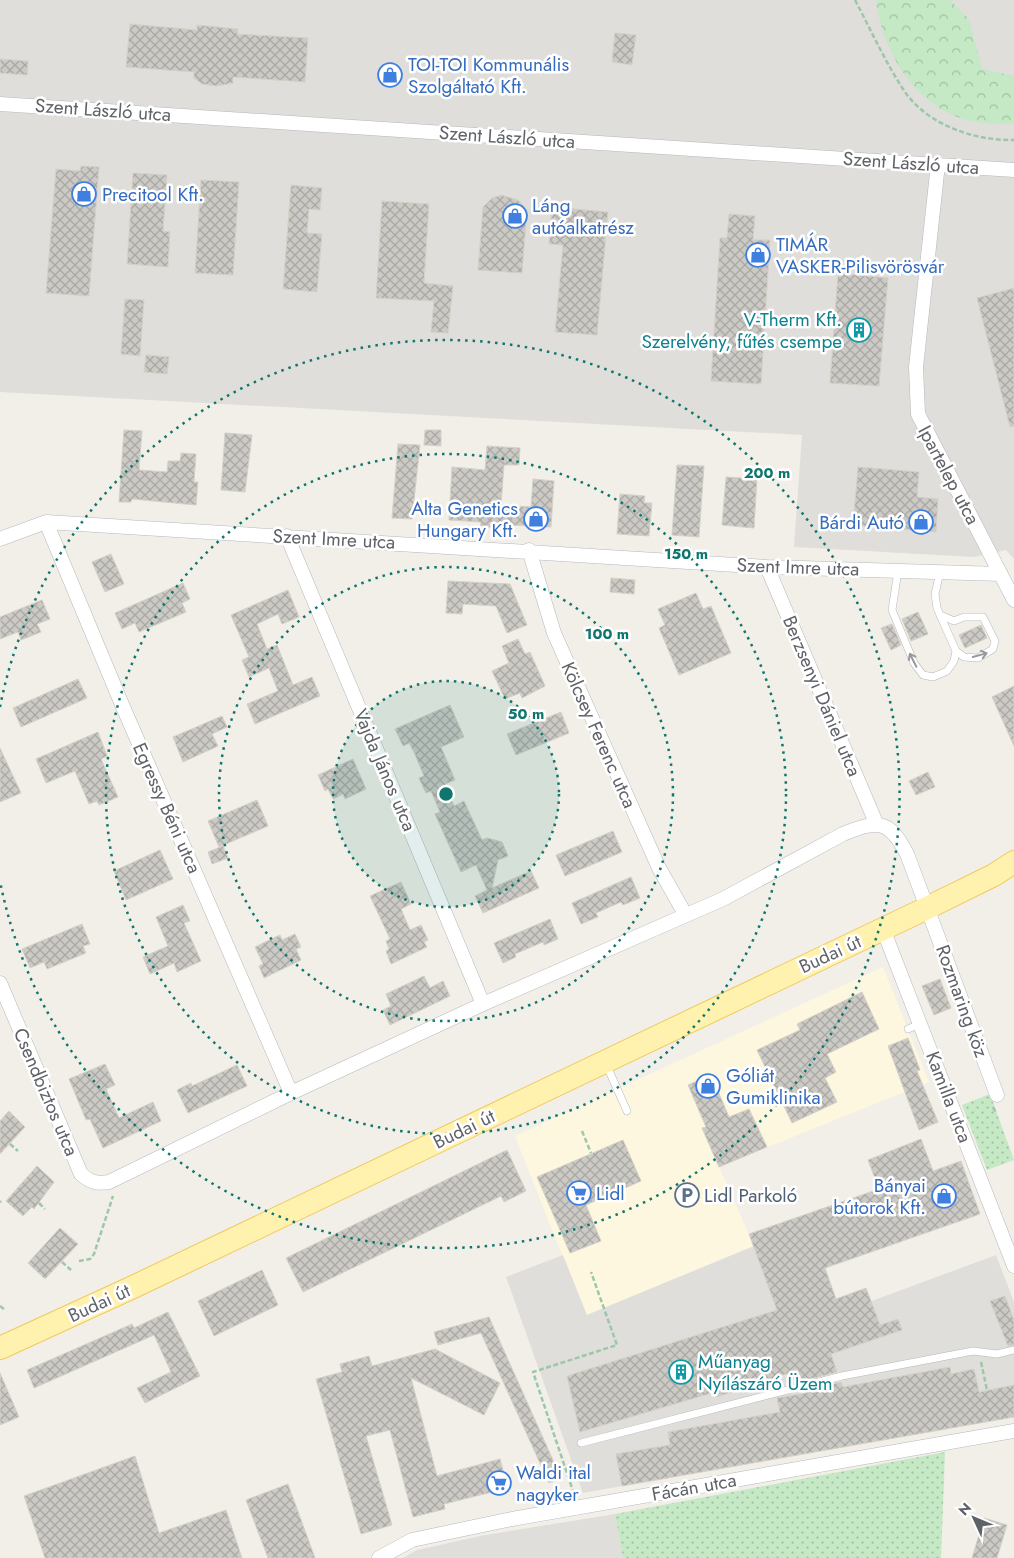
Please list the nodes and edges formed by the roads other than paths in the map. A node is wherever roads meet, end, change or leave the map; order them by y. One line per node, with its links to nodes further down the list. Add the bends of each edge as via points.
1 (0, 104): 2 (street, Szent László utca)
2 (938, 164): 3 (street, Szent László utca); 11 (street, Ipartelep utca, via 916,367 918,414)
3 (1014, 170)
4 (46, 522): 5 (street, Szent Imre utca); 6 (street, Szent Imre utca); 23 (street, Egressy Béni utca)
5 (287, 536): 7 (street, Szent Imre utca); 21 (street, Vajda János utca)
6 (0, 539)
7 (529, 550): 8 (street, Szent Imre utca); 18 (street, Kölcsey Ferenc utca, via 554,632 659,868)
8 (768, 567): 9 (street, Szent Imre utca); 15 (street, Berzsenyi Dániel utca)
9 (898, 571): 10 (street, Szent Imre utca); 14 (lane, one-way to 9, via 947,671 933,677 922,675 892,610)
10 (940, 572): 11 (street, Szent Imre utca); 13 (lane, via 935,594)
11 (1001, 574): 12 (street, Ipartelep utca)
12 (1014, 600)
13 (940, 615): 14 (lane); 14 (lane, one-way to 13, via 964,657 978,658 992,651 995,641 983,617 964,617 954,621)
14 (956, 651)
15 (877, 824): 17 (street, via 895,834 902,844); 18 (street, via 843,834 757,882)
16 (1014, 862): 17 (main road, Budai út)
17 (928, 908): 19 (main road, Budai út); 24 (street, Rozmaring köz)
18 (685, 914): 21 (street)
19 (883, 929): 22 (main road, Budai út); 26 (street, Kamilla utca, via 914,1026)
20 (0, 983): 23 (street, Csendbiztos utca, via 81,1174 88,1181 98,1184 109,1182)
21 (483, 1004): 23 (street)
22 (605, 1062): 25 (lane); 27 (main road, Budai út)
23 (291, 1093)
24 (997, 1095)
25 (627, 1111)
26 (1014, 1266)
27 (0, 1348)
28 (1014, 1350): 30 (lane, via 997,1354 974,1351 842,1376)
29 (1014, 1431): 31 (street, Fácán utca, via 578,1507 412,1540)
30 (581, 1443)
31 (379, 1558)

